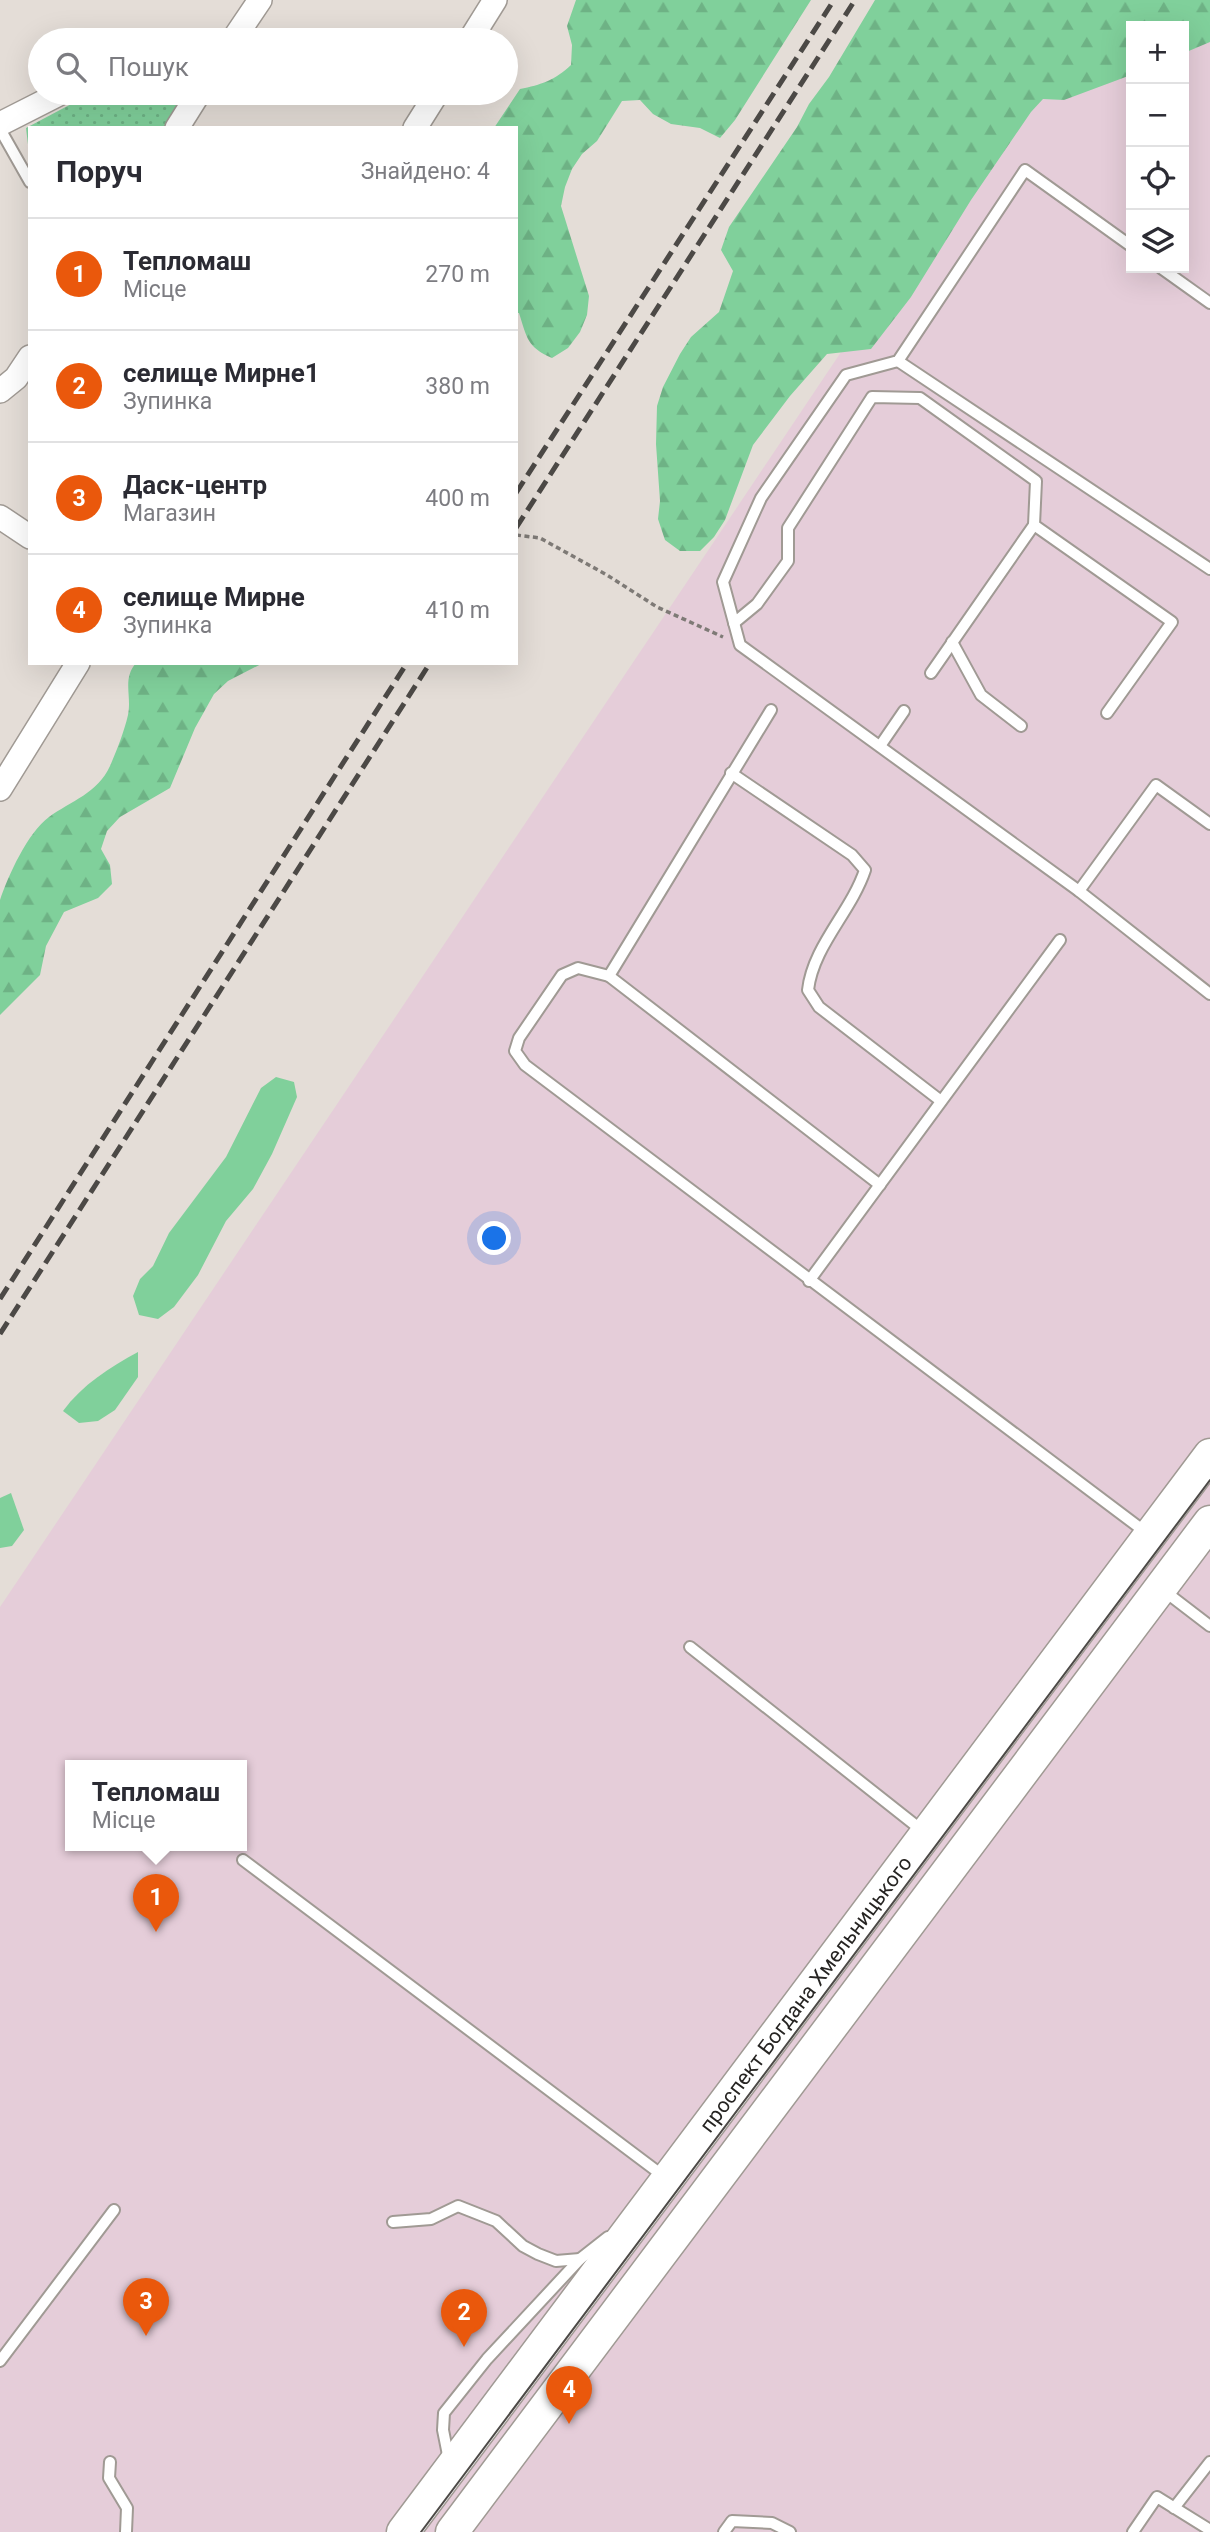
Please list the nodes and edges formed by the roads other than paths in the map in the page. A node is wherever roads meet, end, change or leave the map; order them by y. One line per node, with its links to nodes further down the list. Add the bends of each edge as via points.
1 (260, 0): 3 (street)
2 (495, 0): 4 (street)
3 (241, 28)
4 (478, 28)
5 (39, 105): 8 (street)
6 (191, 105): 9 (street)
7 (429, 105): 10 (street)
8 (0, 126): 11 (lane)
9 (178, 126)
10 (416, 126)
11 (28, 178)
12 (1126, 242): 16 (lane, via 1025,170)
13 (1168, 273): 14 (lane)
14 (1210, 303)
15 (28, 360): 17 (street)
16 (898, 361): 21 (lane); 22 (lane, via 846,375 761,498 723,582)
17 (0, 391)
18 (0, 517): 20 (street)
19 (1034, 525): 22 (lane, via 1036,481 920,398 872,397 788,528 788,561 757,604); 23 (lane); 28 (lane, via 1172,622)
20 (28, 536)
21 (1210, 569)
22 (734, 623): 30 (lane, via 740,645)
23 (952, 642): 25 (lane); 29 (lane, via 981,695)
24 (77, 665): 32 (street)
25 (931, 673)
26 (771, 710): 31 (lane)
27 (904, 711): 30 (lane)
28 (1107, 713)
29 (1021, 726)
30 (880, 746): 34 (lane)
31 (731, 774): 36 (lane); 38 (lane, via 852,855 865,870 810,972 808,990 819,1007)
32 (0, 789)
33 (1210, 824): 34 (lane, via 1157,785)
34 (1079, 891): 37 (lane)
35 (1060, 940): 38 (lane)
36 (609, 976): 39 (lane); 40 (lane, via 578,968 562,975 514,1051 525,1065)
37 (1210, 994)
38 (941, 1101): 39 (lane)
39 (880, 1185): 40 (lane)
40 (809, 1281): 43 (lane)
41 (1210, 1455): 43 (main road, проспект Богдана Хмельницького)
42 (1210, 1522): 44 (main road, проспект Богдана Хмельницького)
43 (1150, 1536): 47 (main road, проспект Богдана Хмельницького)
44 (1161, 1588): 45 (lane); 62 (main road, проспект Богдана Хмельницького)
45 (1210, 1626)
46 (690, 1647): 47 (lane)
47 (927, 1835): 49 (main road, проспект Богдана Хмельницького)
48 (243, 1860): 49 (lane)
49 (667, 2179): 50 (main road, проспект Богдана Хмельницького)
50 (649, 2205): 53 (lane); 57 (main road, проспект Богдана Хмельницького)
51 (114, 2210): 54 (lane)
52 (393, 2222): 53 (lane, via 431,2218 458,2206 496,2221 538,2255 556,2261)
53 (580, 2259): 57 (lane, via 487,2359 444,2413)
54 (0, 2361)
55 (110, 2462): 60 (lane, via 109,2478 127,2508)
56 (1210, 2462): 58 (lane)
57 (451, 2467): 61 (main road, проспект Богдана Хмельницького)
58 (1174, 2508): 59 (lane); 65 (lane, via 1157,2497)
59 (1210, 2530)
60 (126, 2532)
61 (403, 2532)
62 (452, 2532)
63 (724, 2532): 64 (lane, via 732,2521 772,2523)
64 (790, 2532)
65 (1133, 2532)

